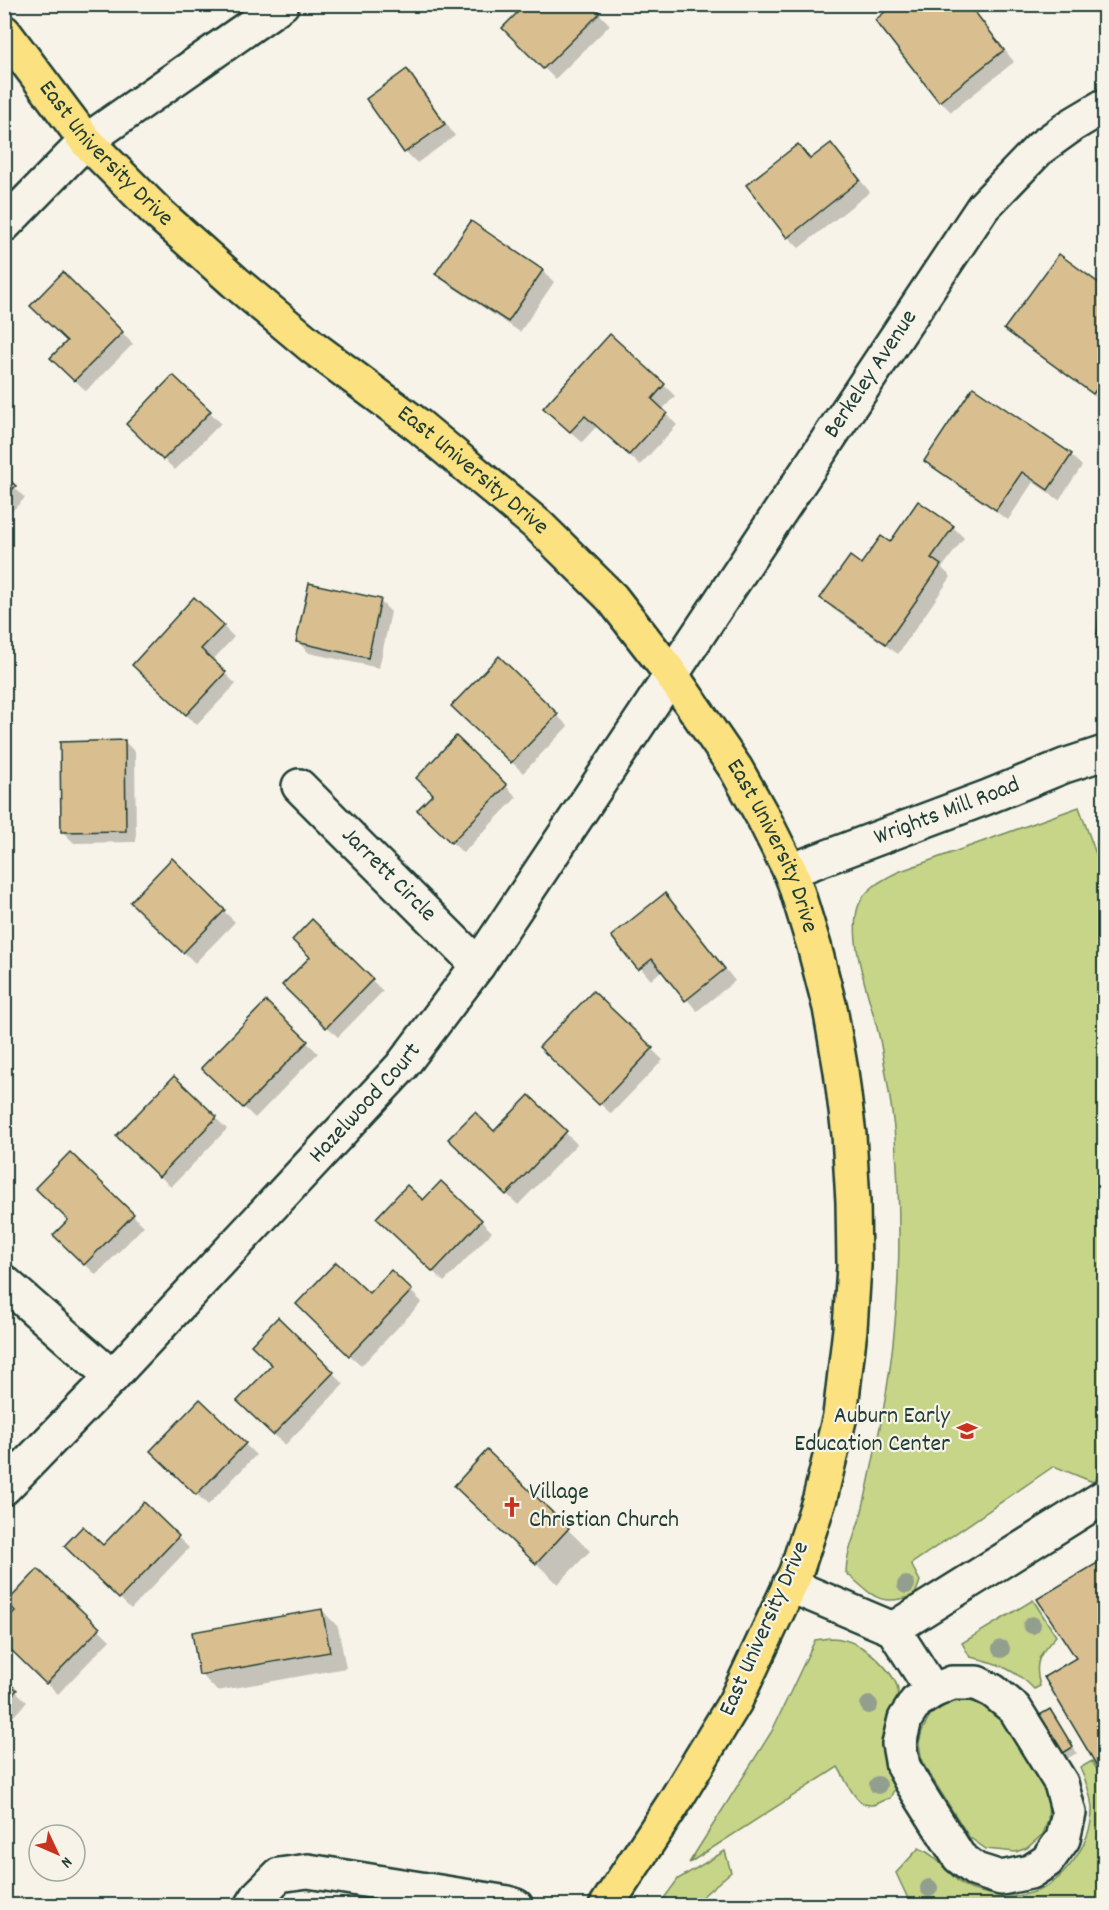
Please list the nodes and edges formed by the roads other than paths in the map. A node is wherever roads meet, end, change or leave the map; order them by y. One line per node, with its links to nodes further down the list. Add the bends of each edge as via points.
1 (282, 4): 4 (street)
2 (4, 32): 4 (main road, East University Drive)
3 (1104, 106): 6 (street, Berkeley Avenue, via 1040,148 983,207)
4 (86, 141): 5 (street); 6 (main road, East University Drive, via 235,282 539,526 612,598)
5 (4, 225)
6 (671, 674): 9 (main road, East University Drive, via 736,768); 10 (street, Hazelwood Court)
7 (1104, 753): 9 (street, Wrights Mill Road)
8 (299, 786): 10 (street, Jarrett Circle)
9 (790, 871): 15 (main road, East University Drive, via 830,1008 841,1071 851,1157 854,1266 840,1416 820,1498)
10 (478, 965): 12 (street, Hazelwood Court, via 401,1067)
11 (4, 1282): 12 (street)
12 (112, 1377): 13 (street, Hazelwood Court)
13 (4, 1488)
14 (1104, 1497): 16 (street)
15 (789, 1585): 16 (street); 20 (main road, East University Drive, via 735,1702)
16 (892, 1629): 17 (street)
17 (933, 1691): 17 (street, via 916,1702 905,1719 900,1744 903,1766 911,1781 959,1857 976,1870 1001,1878 1030,1872 1047,1861 1063,1839 1069,1813 1060,1783 1014,1709 993,1691 977,1683 952,1683)
18 (252, 1905): 19 (street, via 279,1875 308,1871)
19 (516, 1905)
20 (606, 1905)

